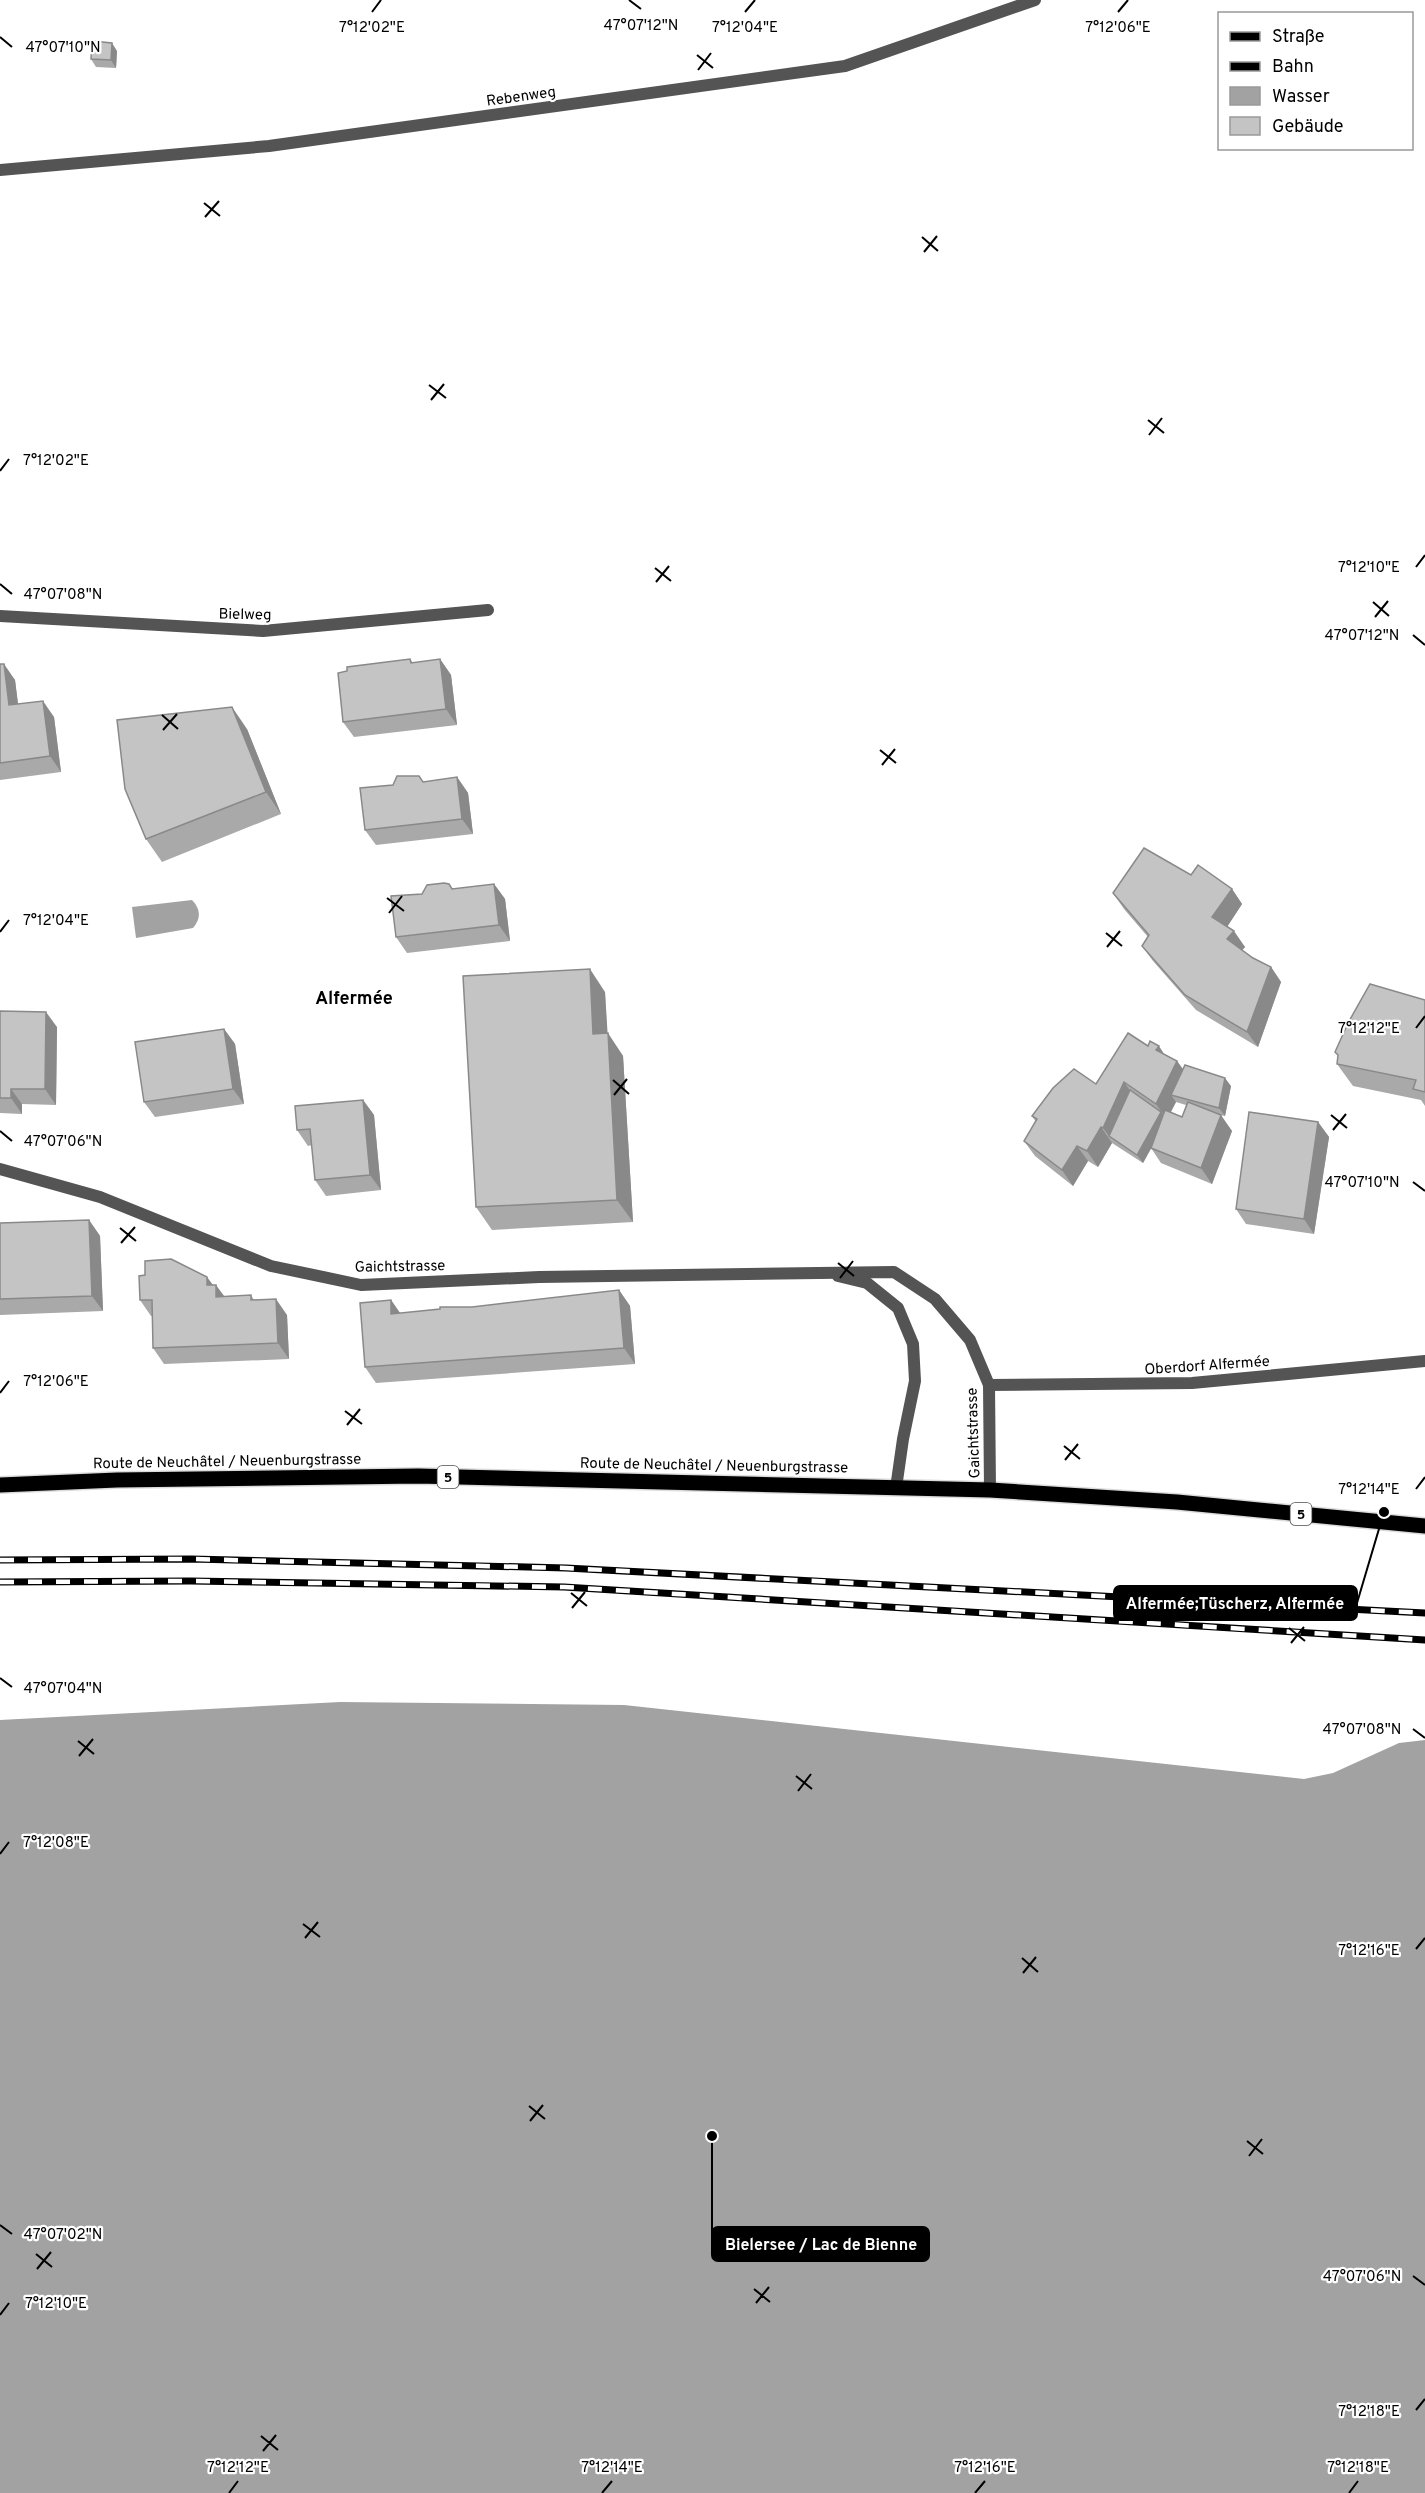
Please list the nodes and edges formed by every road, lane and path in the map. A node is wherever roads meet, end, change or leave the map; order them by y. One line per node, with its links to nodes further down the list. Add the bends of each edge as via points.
1 (1035, 0): 2 (street, Rebenweg, via 845,66 269,146)
2 (0, 170)
3 (488, 610): 4 (street, Bielweg, via 263,631)
4 (0, 616)
5 (0, 1169): 6 (street, Gaichtstrasse, via 100,1197 271,1266 361,1285)
6 (819, 1271): 8 (street, Gaichtstrasse, via 894,1272 935,1299 970,1340); 10 (street, Gaichtstrasse, via 867,1283 898,1308 913,1344 915,1381)
7 (1425, 1361): 8 (street, Oberdorf Alfermée, via 1192,1383)
8 (989, 1385): 11 (street, Gaichtstrasse)
9 (0, 1485): 10 (main road, Route de Neuchâtel / Neuenburgstrasse / 5, via 418,1476)
10 (896, 1488): 11 (main road, Route de Neuchâtel / Neuenburgstrasse / 5)
11 (990, 1490): 12 (main road, Route de Neuchâtel / Neuenburgstrasse / 5, via 1177,1502)
12 (1425, 1526)

